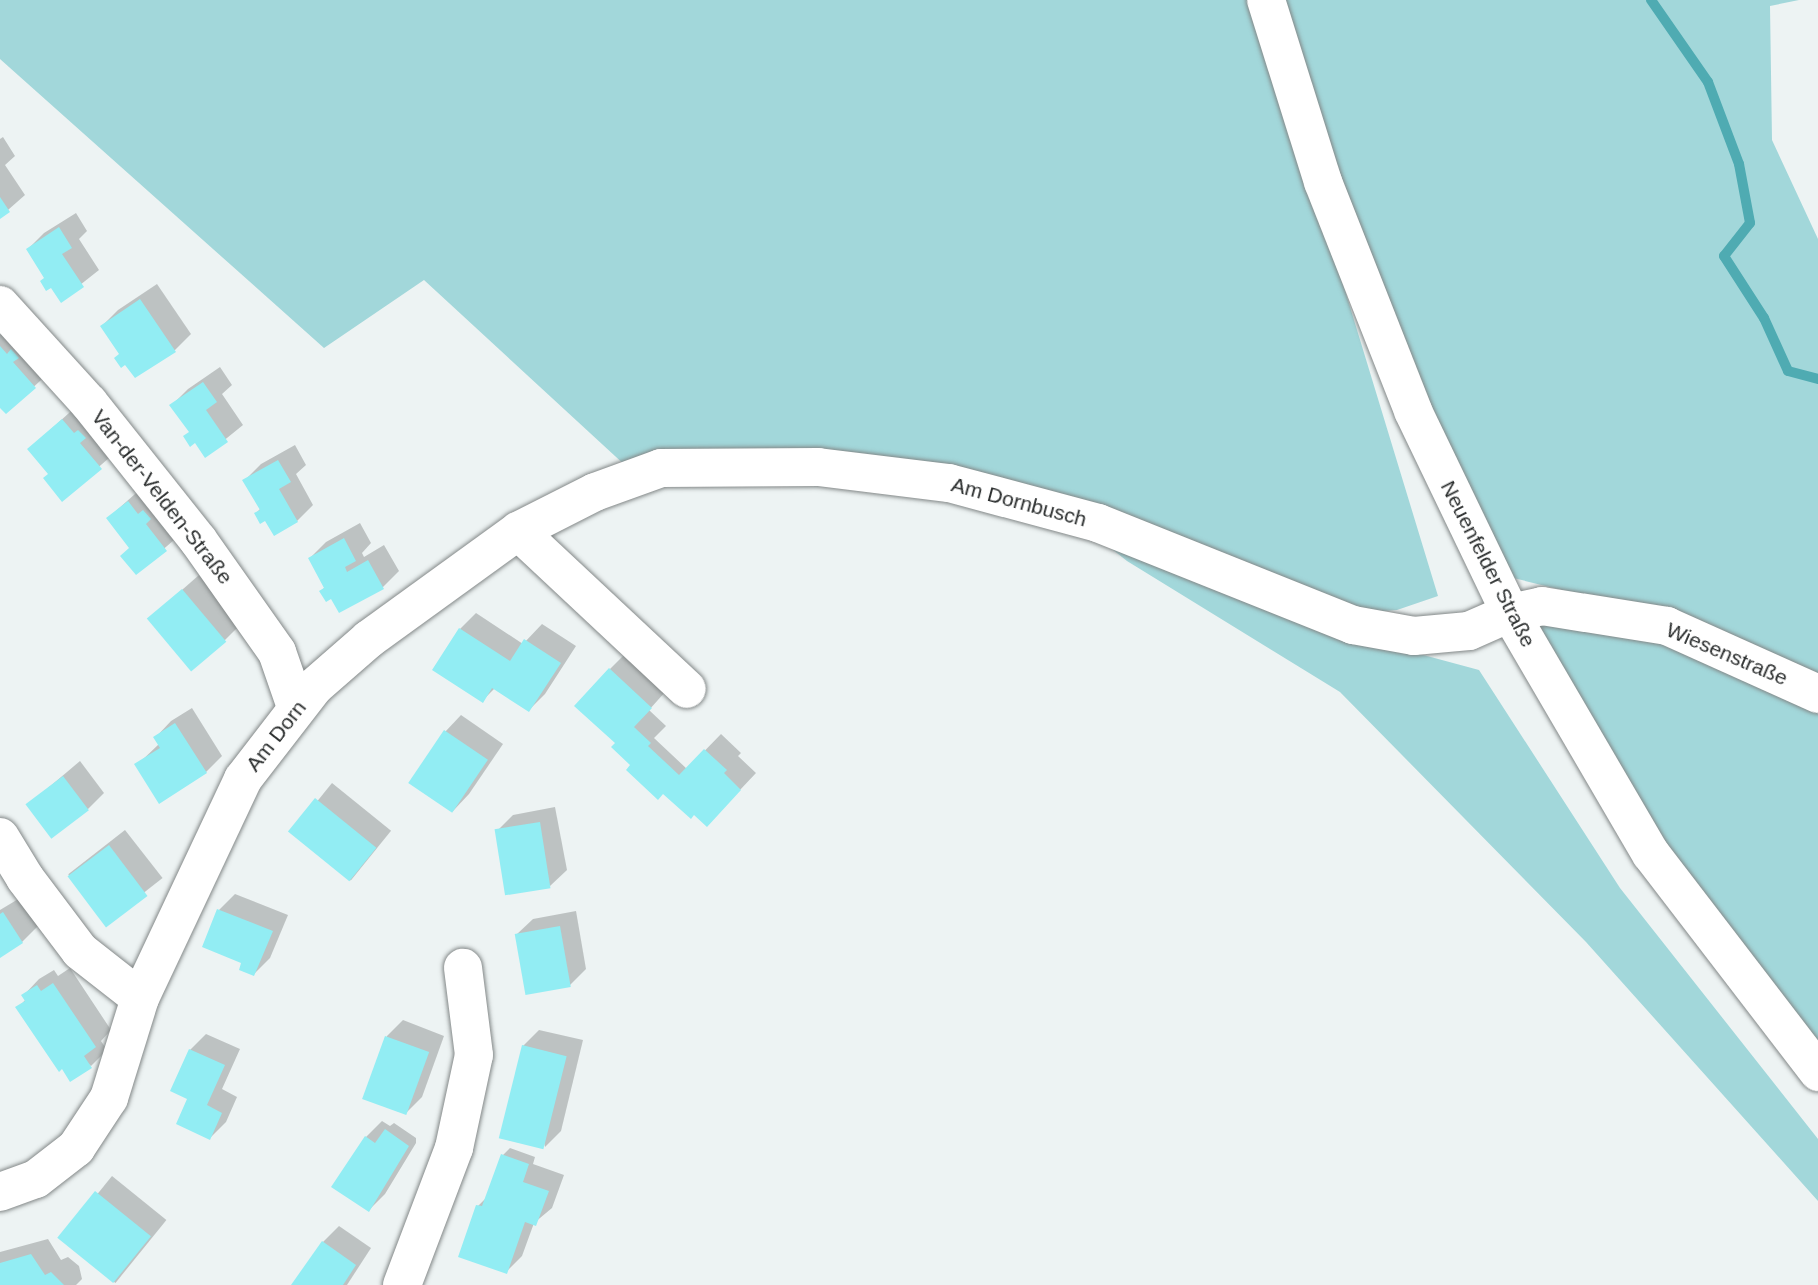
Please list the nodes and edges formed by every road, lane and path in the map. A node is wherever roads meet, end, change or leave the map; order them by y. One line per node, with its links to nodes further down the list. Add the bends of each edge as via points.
1 (1266, 0): 4 (street, Neuenfelder Straße, via 1323,182 1408,398)
2 (0, 305): 7 (street, Van-der-Velden-Straße, via 89,403 198,540 277,652)
3 (518, 531): 4 (street, Am Dornbusch, via 595,492 661,468 818,467 949,483 1098,523 1353,625 1414,636 1469,631); 5 (street); 7 (street, Am Dorn, via 369,639)
4 (1510, 613): 6 (street, Wiesenstraße, via 1542,606 1667,626); 11 (street, Neuenfelder Straße, via 1651,854)
5 (687, 689)
6 (1818, 694)
7 (296, 707): 10 (street, Am Dorn, via 243,779)
8 (0, 837): 10 (street, via 80,951)
9 (463, 968): 13 (street, via 474,1055 454,1149)
10 (140, 998): 12 (street, Am Dorn, via 109,1098 76,1148 36,1179)
11 (1818, 1072)
12 (0, 1192)
13 (402, 1285)

